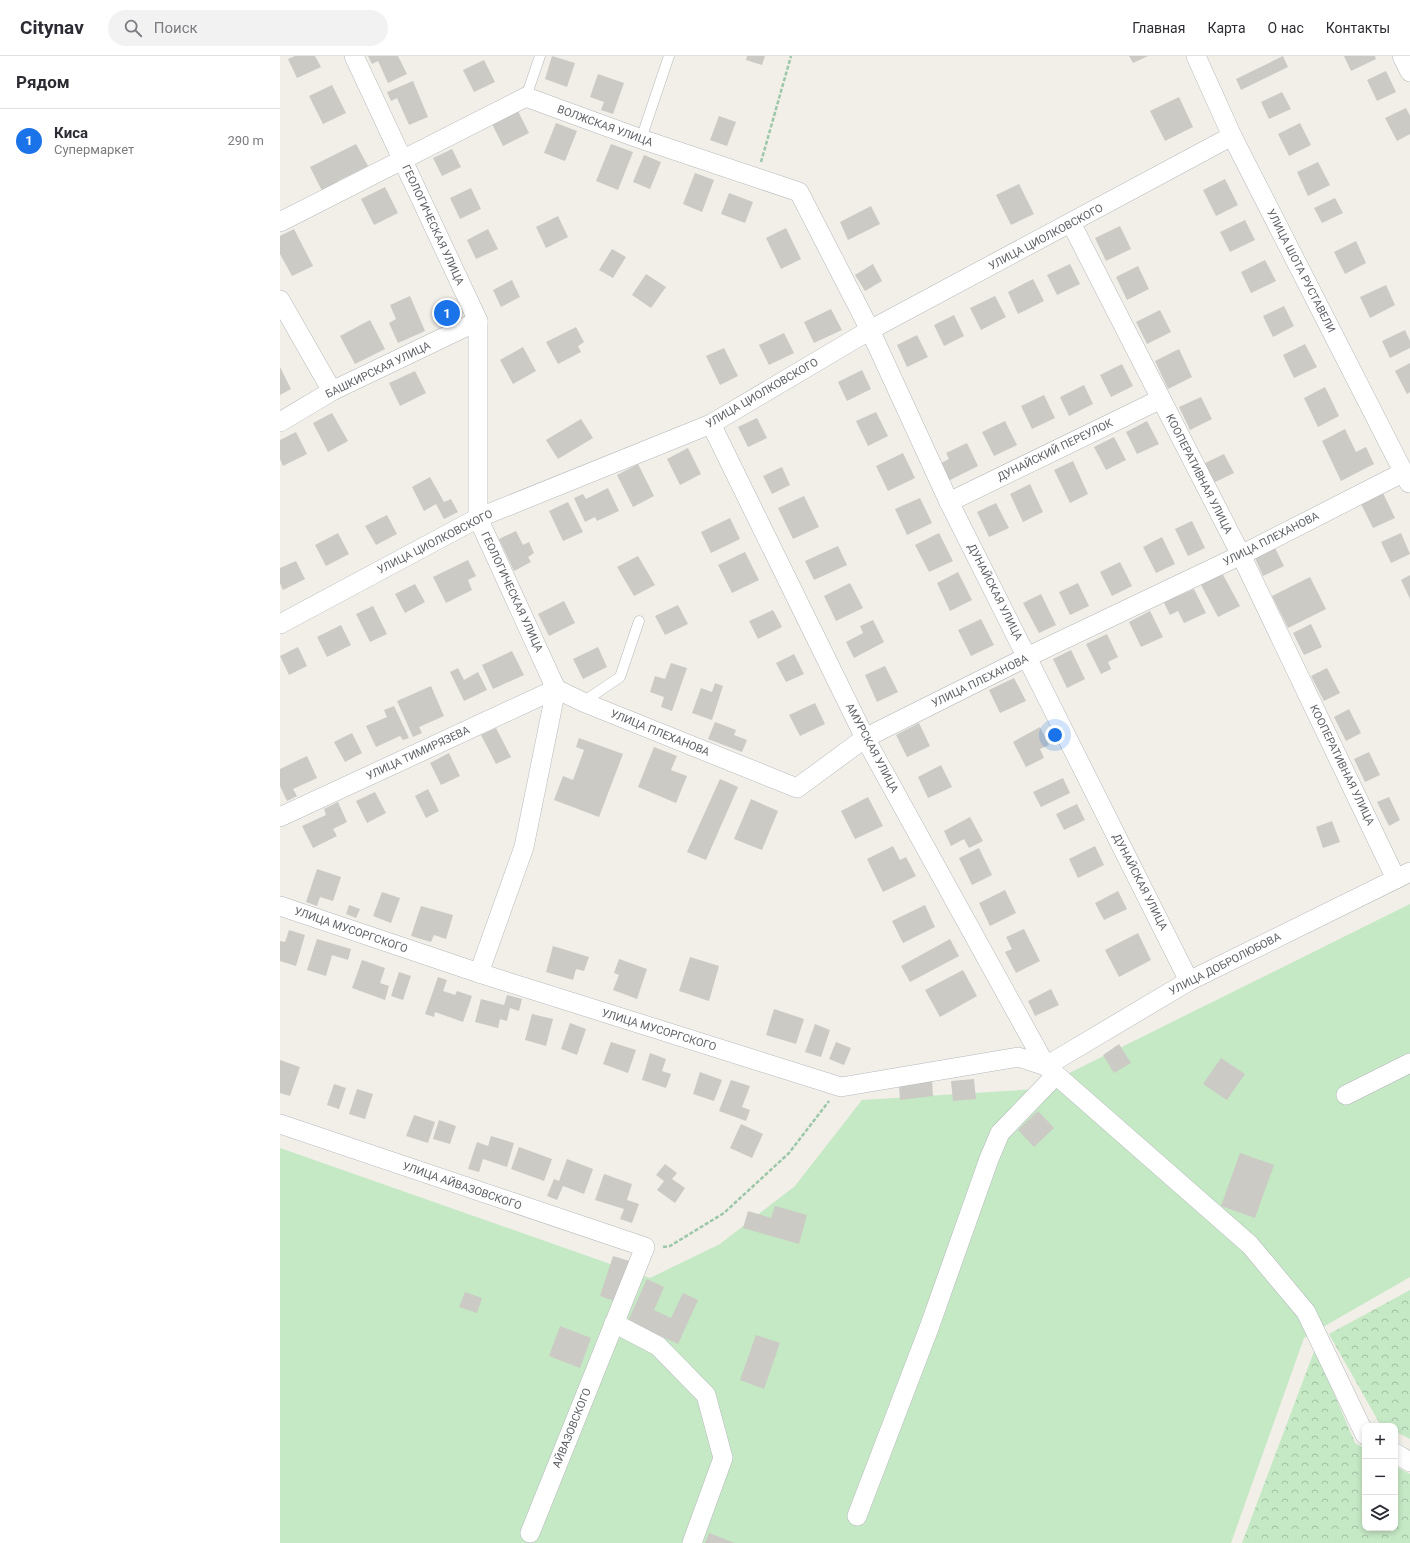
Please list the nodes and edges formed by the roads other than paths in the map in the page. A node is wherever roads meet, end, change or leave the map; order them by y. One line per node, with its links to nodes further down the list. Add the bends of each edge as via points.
1 (354, 56): 10 (street, ГЕОЛОГИЧЕСКАЯ УЛИЦА)
2 (540, 56): 7 (lane)
3 (669, 56): 9 (lane)
4 (1196, 56): 8 (street, УЛИЦА ШОТА РУСТАВЕЛИ)
5 (1402, 56): 6 (street)
6 (1410, 72)
7 (526, 97): 9 (street, ВОЛЖСКАЯ УЛИЦА); 10 (street)
8 (1232, 136): 12 (street, УЛИЦА ЦИОЛКОВСКОГО); 20 (street, УЛИЦА ШОТА РУСТАВЕЛИ)
9 (641, 139): 15 (street, ВОЛЖСКАЯ УЛИЦА, via 799,192)
10 (402, 160): 11 (street); 14 (street, ГЕОЛОГИЧЕСКАЯ УЛИЦА)
11 (280, 222)
12 (1071, 224): 15 (street, УЛИЦА ЦИОЛКОВСКОГО); 17 (street, КООПЕРАТИВНАЯ УЛИЦА)
13 (280, 300): 16 (street)
14 (478, 321): 16 (street, БАШКИРСКАЯ УЛИЦА); 22 (street, ГЕОЛОГИЧЕСКАЯ УЛИЦА)
15 (870, 330): 19 (street, УЛИЦА ЦИОЛКОВСКОГО); 21 (street, ДУНАЙСКАЯ УЛИЦА)
16 (332, 391): 18 (street, БАШКИРСКАЯ УЛИЦА)
17 (1161, 399): 21 (street, ДУНАЙСКИЙ ПЕРЕУЛОК); 23 (street, КООПЕРАТИВНАЯ УЛИЦА)
18 (280, 422)
19 (711, 424): 22 (street, УЛИЦА ЦИОЛКОВСКОГО); 29 (street, АМУРСКАЯ УЛИЦА)
20 (1407, 478): 23 (street, УЛИЦА ПЛЕХАНОВА)
21 (950, 502): 26 (street, ДУНАЙСКАЯ УЛИЦА)
22 (478, 518): 25 (street, УЛИЦА ЦИОЛКОВСКОГО); 27 (street, ГЕОЛОГИЧЕСКАЯ УЛИЦА)
23 (1241, 555): 26 (street, УЛИЦА ПЛЕХАНОВА); 31 (street, КООПЕРАТИВНАЯ УЛИЦА)
24 (639, 621): 28 (lane, via 620,677)
25 (280, 624)
26 (1027, 657): 29 (street, УЛИЦА ПЛЕХАНОВА); 34 (street, ДУНАЙСКАЯ УЛИЦА)
27 (556, 689): 28 (street, УЛИЦА ПЛЕХАНОВА); 30 (street, УЛИЦА ТИМИРЯЗЕВА); 33 (street, via 524,847)
28 (583, 702): 29 (street, УЛИЦА ПЛЕХАНОВА, via 797,788)
29 (864, 738): 36 (street, АМУРСКАЯ УЛИЦА)
30 (280, 817)
31 (1403, 876): 34 (street, УЛИЦА ДОБРОЛЮБОВА)
32 (280, 906): 33 (street, УЛИЦА МУСОРГСКОГО)
33 (479, 973): 36 (street, УЛИЦА МУСОРГСКОГО, via 840,1086 1018,1057)
34 (1190, 980): 36 (street, УЛИЦА ДОБРОЛЮБОВА)
35 (1410, 1063): 37 (street)
36 (1051, 1070): 41 (street, via 1250,1244 1306,1312); 44 (street, УЛИЦА ДОБРОЛЮБОВА, via 1000,1133)
37 (1346, 1095)
38 (280, 1124): 39 (street, УЛИЦА АЙВАЗОВСКОГО)
39 (645, 1247): 40 (street, АЙВАЗОВСКОГО)
40 (614, 1323): 45 (street, АЙВАЗОВСКОГО); 46 (street, via 658,1346 706,1395 723,1458)
41 (1362, 1429)
42 (1398, 1455): 43 (street)
43 (1410, 1462)
44 (857, 1516)
45 (530, 1533)
46 (692, 1543)

